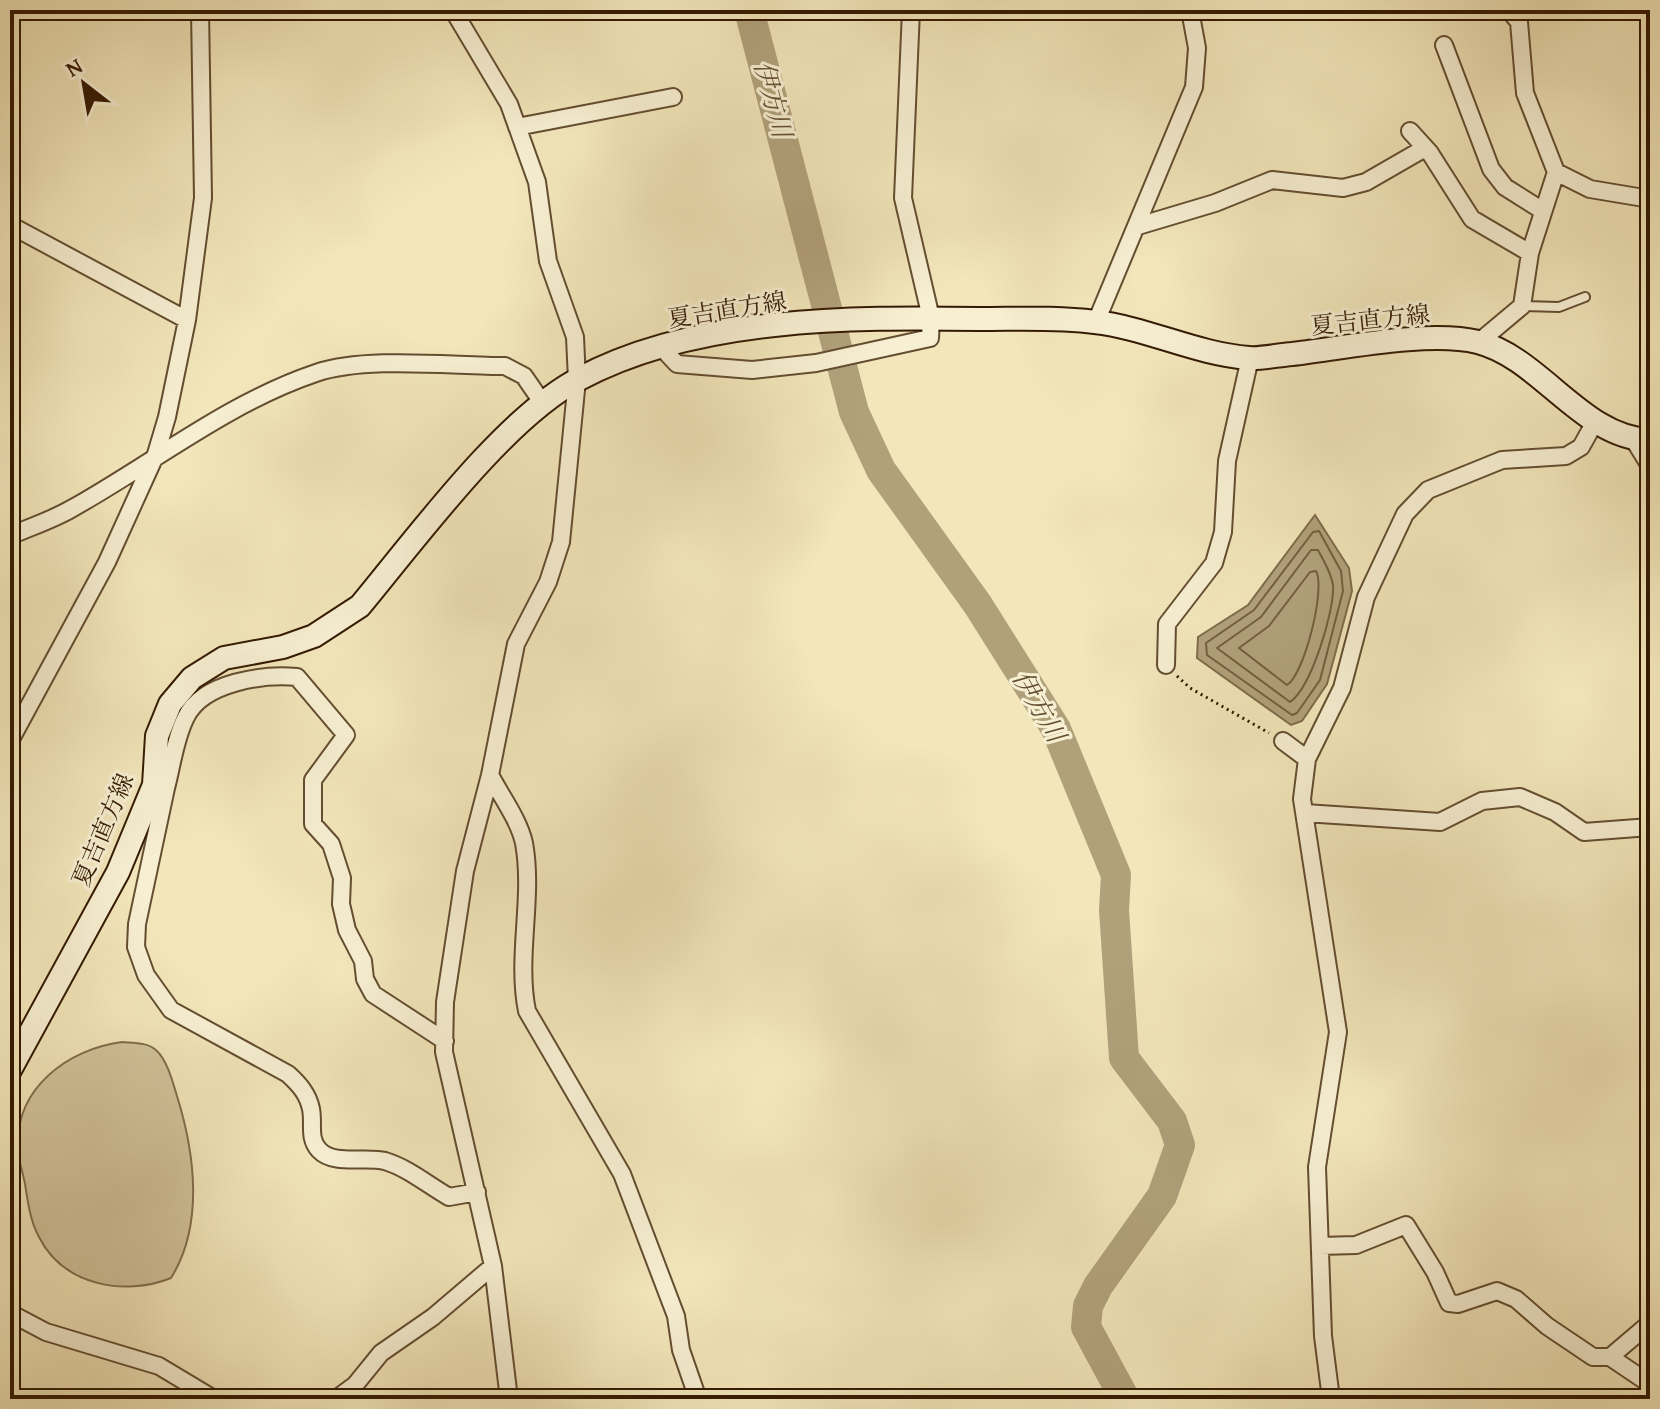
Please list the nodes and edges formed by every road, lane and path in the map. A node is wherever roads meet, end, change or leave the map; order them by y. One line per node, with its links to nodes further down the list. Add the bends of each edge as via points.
1 (200, 10): 20 (street, via 203,198)
2 (453, 10): 8 (street, via 493,72)
3 (911, 10): 19 (street, via 903,198)
4 (1190, 10): 15 (street, via 1197,48 1194,87)
5 (1509, 10): 11 (street, via 1519,22 1525,93)
6 (1444, 45): 13 (street, via 1491,169 1505,187)
7 (673, 97): 8 (street)
8 (517, 127): 25 (street, via 537,182 548,261 575,337)
9 (1410, 131): 10 (street)
10 (1425, 148): 15 (street, via 1366,182 1343,188 1272,180); 16 (street, via 1472,219)
11 (1556, 172): 12 (street, via 1590,189); 13 (street)
12 (1650, 199)
13 (1543, 211): 16 (street)
14 (10, 225): 20 (street)
15 (1138, 226): 21 (street)
16 (1530, 253): 18 (street)
17 (1585, 297): 18 (lane, via 1559,307)
18 (1522, 306): 22 (street)
19 (931, 318): 21 (main road, 夏吉直方線); 23 (main road, 夏吉直方線, via 706,334); 23 (street, via 930,338 816,363 752,370 677,364)
20 (187, 320): 29 (street)
21 (1096, 322): 24 (main road, 夏吉直方線)
22 (1479, 342): 24 (main road, 夏吉直方線, via 1441,338); 27 (main road, 夏吉直方線, via 1525,367)
23 (660, 346): 25 (main road, 夏吉直方線)
24 (1250, 358): 32 (street, via 1227,461 1223,532 1214,563 1167,624)
25 (577, 380): 26 (main road, 夏吉直方線); 36 (street, via 561,542 548,582 516,644)
26 (544, 405): 29 (street, via 524,376 505,366 351,365 317,373); 37 (main road, 夏吉直方線, via 510,432 360,606 337,624 283,647 224,658 192,678 170,704 157,736)
27 (1596, 420): 28 (main road, 夏吉直方線); 35 (street, via 1581,447 1566,456 1502,460 1428,490 1405,514 1366,597 1342,688)
28 (1642, 440): 30 (street)
29 (156, 454): 31 (street, via 70,509); 33 (street, via 107,562)
30 (1650, 466)
31 (10, 536)
32 (1166, 665): 34 (path, via 1190,688)
33 (10, 741)
34 (1283, 741): 35 (street)
35 (1307, 759): 38 (street)
36 (490, 775): 40 (street, via 465,871 445,1002); 52 (street, via 523,839 527,1011 622,1174 676,1316)
37 (160, 787): 40 (street, via 186,716 200,701 222,687 281,675 297,677 346,735 313,780 313,824 331,844 342,878 347,930 363,961 365,979 373,994); 41 (main road, 夏吉直方線); 42 (street, via 136,947 146,975 171,1010 288,1074 304,1089 312,1140 321,1152 383,1161 449,1197)
38 (1305, 813): 39 (street, via 1440,822 1482,801 1520,797 1584,832); 43 (street, via 1338,1032 1318,1154)
39 (1650, 827)
40 (445, 1041): 42 (street)
41 (10, 1070)
42 (477, 1192): 44 (street)
43 (1320, 1246): 47 (street, via 1356,1245 1406,1225 1449,1303 1497,1291 1516,1299 1593,1357); 53 (street)
44 (493, 1266): 50 (street, via 381,1353); 51 (street)
45 (10, 1313): 49 (street, via 46,1332 159,1366)
46 (1650, 1323): 47 (street)
47 (1610, 1357): 48 (street)
48 (1650, 1384)
49 (214, 1399)
50 (336, 1399)
51 (509, 1399)
52 (698, 1399)
53 (1331, 1399)

